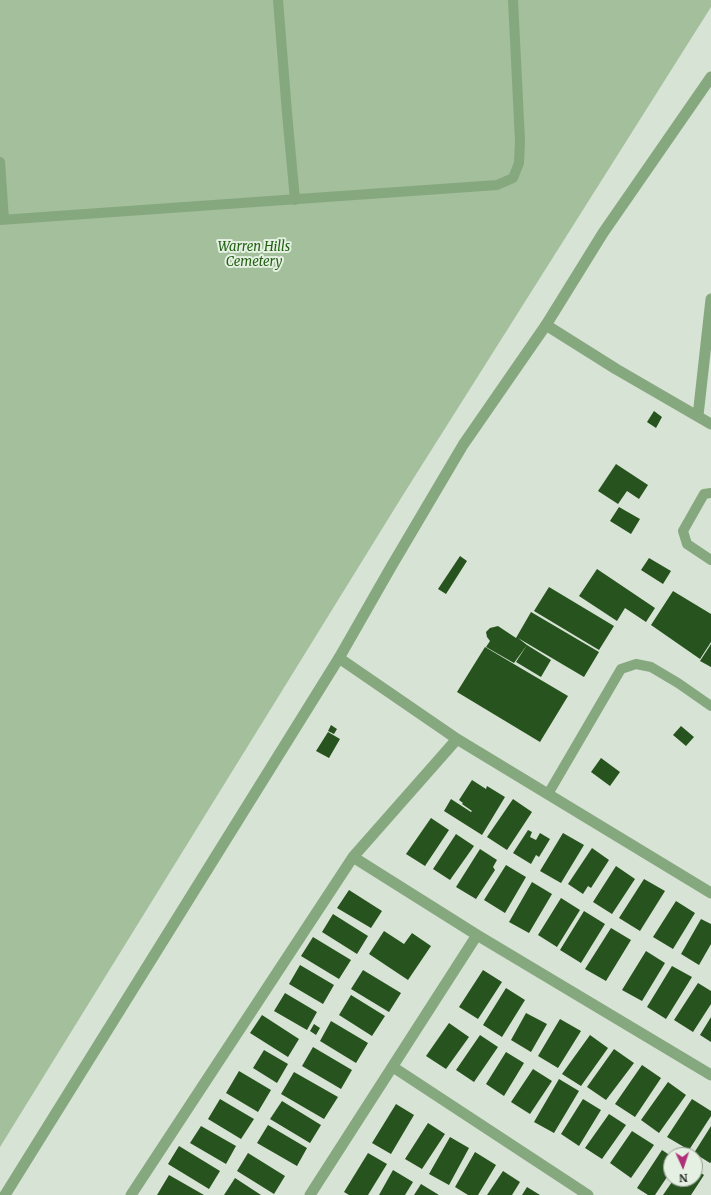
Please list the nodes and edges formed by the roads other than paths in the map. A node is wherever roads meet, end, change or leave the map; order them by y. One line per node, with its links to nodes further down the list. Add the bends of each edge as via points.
1 (278, 0): 5 (lane)
2 (513, 0): 5 (lane, via 520,141 519,163 513,178 497,185)
3 (711, 77): 8 (street, via 603,234)
4 (0, 162): 6 (lane)
5 (296, 200): 6 (lane)
6 (2, 220)
7 (711, 299): 9 (street)
8 (546, 325): 9 (street); 13 (street, via 463,445)
9 (698, 416): 10 (street)
10 (711, 424)
11 (711, 493): 12 (lane, via 704,494 683,531 687,544)
12 (711, 560)
13 (339, 658): 15 (street); 22 (street)
14 (711, 706): 16 (lane, via 651,667 636,664 621,669)
15 (457, 739): 16 (street); 17 (street)
16 (548, 794): 18 (street)
17 (353, 857): 19 (street); 23 (street)
18 (711, 893)
19 (477, 935): 20 (street); 21 (street)
20 (393, 1067): 24 (street); 25 (street)
21 (711, 1076)
22 (5, 1195)
23 (131, 1195)
24 (310, 1195)
25 (588, 1195)

